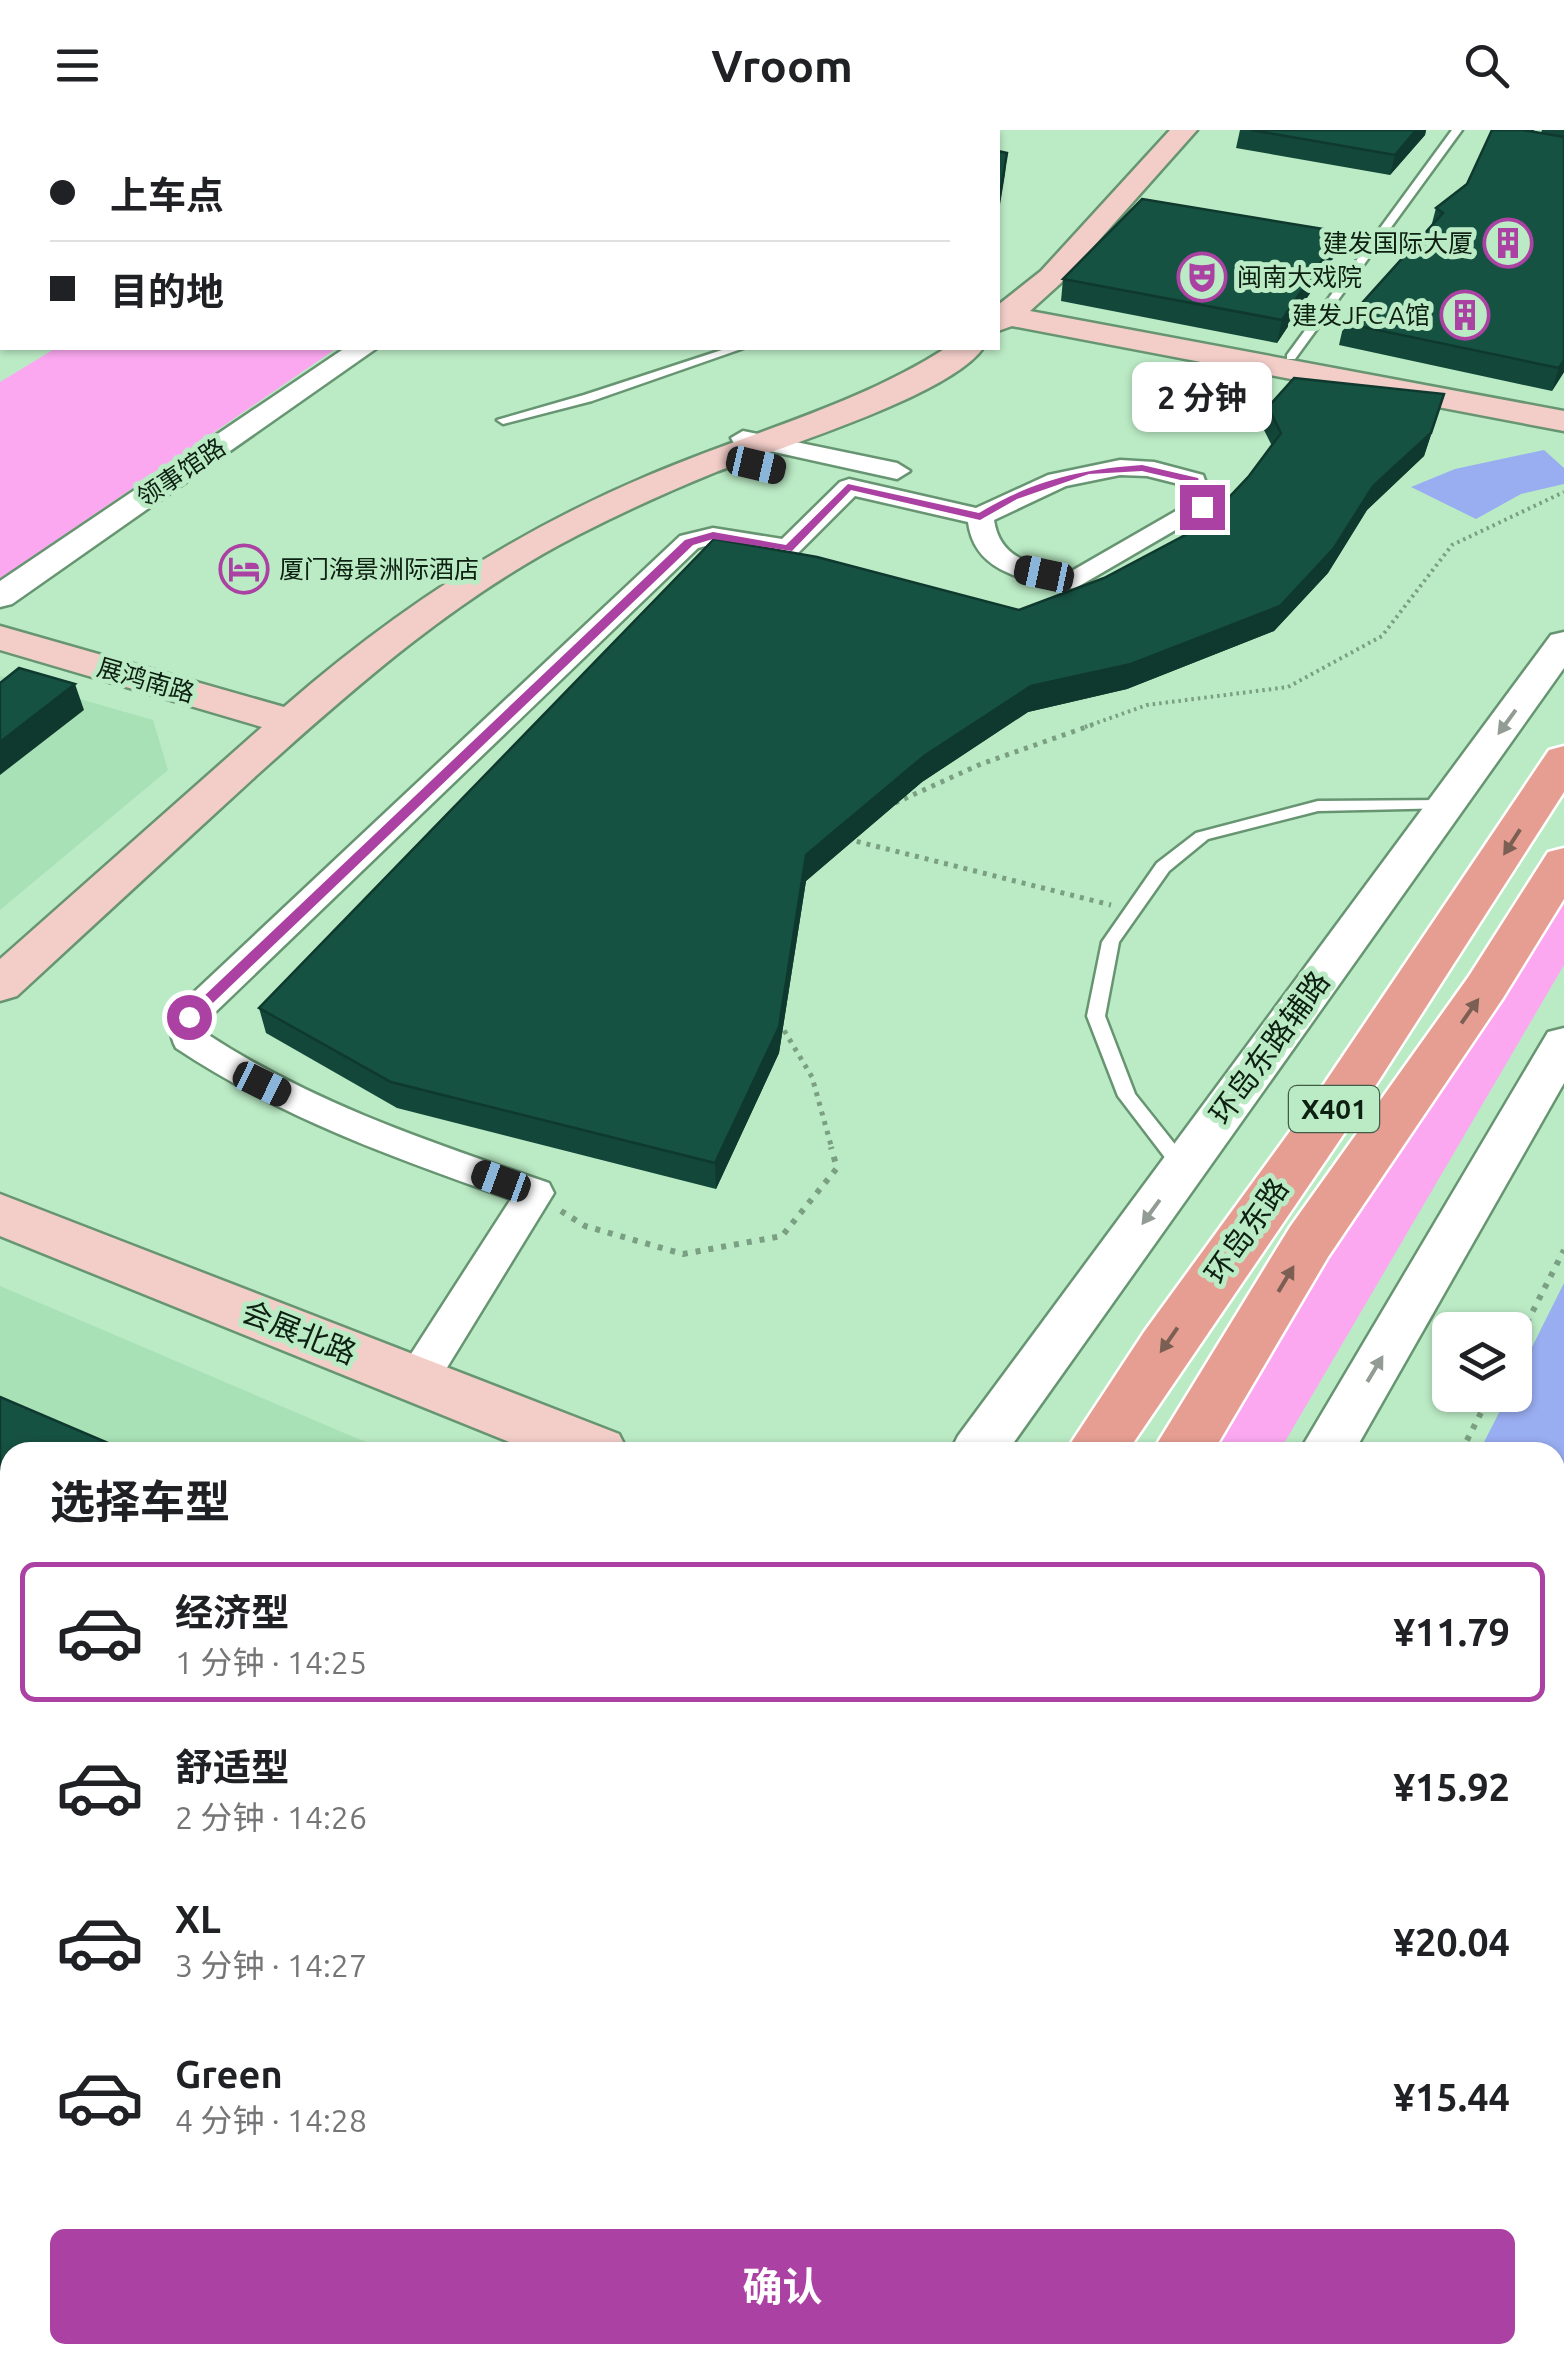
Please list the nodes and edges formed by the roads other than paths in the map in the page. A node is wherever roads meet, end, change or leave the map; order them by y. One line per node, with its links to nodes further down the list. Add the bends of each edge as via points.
1 (1166, 130): 4 (main road)
2 (1184, 130): 4 (main road, via 1052,277)
3 (1457, 130): 9 (lane)
4 (1001, 309): 9 (main road); 12 (main road)
5 (359, 350): 17 (street, 领事馆路)
6 (732, 350): 11 (lane)
7 (938, 350): 13 (main road, via 834,407)
8 (964, 350): 13 (main road, via 849,414)
9 (1290, 358): 10 (main road)
10 (1564, 409)
11 (503, 420)
12 (1564, 421)
13 (734, 448): 14 (street); 14 (street); 21 (main road, via 598,510 475,578)
14 (860, 476): 15 (street); 16 (street); 31 (street, via 788,548 713,536 689,542 189,1017 188,1039 228,1068 364,1132 535,1193)
15 (924, 477)
16 (979, 503): 16 (street, via 988,551 1014,568 1074,581 1202,507 1194,480 1142,468 1088,471)
17 (0, 597)
18 (0, 638): 21 (main road, 展鸿南路)
19 (1564, 643): 23 (street, 环岛东路辅路, one-way to 23)
20 (0, 656): 21 (main road, 展鸿南路)
21 (272, 726): 25 (main road); 26 (main road)
22 (1564, 760): 35 (main road, 环岛东路 / X401, one-way to 35, via 1348,1088)
23 (1446, 805): 28 (street, 环岛东路辅路); 28 (lane, via 1318,806 1202,836 1164,867 1111,942 1096,1016 1127,1096)
24 (1564, 862): 36 (main road, 环岛东路 / X401, one-way to 24, via 1308,1242 1486,987)
25 (0, 954)
26 (0, 985)
27 (1564, 1043): 37 (street, one-way to 27)
28 (1183, 1167): 34 (street, 环岛东路辅路, one-way to 34)
29 (0, 1214): 31 (main road, 会展北路)
30 (0, 1246): 32 (main road, 会展北路)
31 (417, 1380): 33 (main road, 会展北路)
32 (485, 1442)
33 (573, 1442)
34 (983, 1442)
35 (1102, 1442)
36 (1188, 1442)
37 (1332, 1442)

